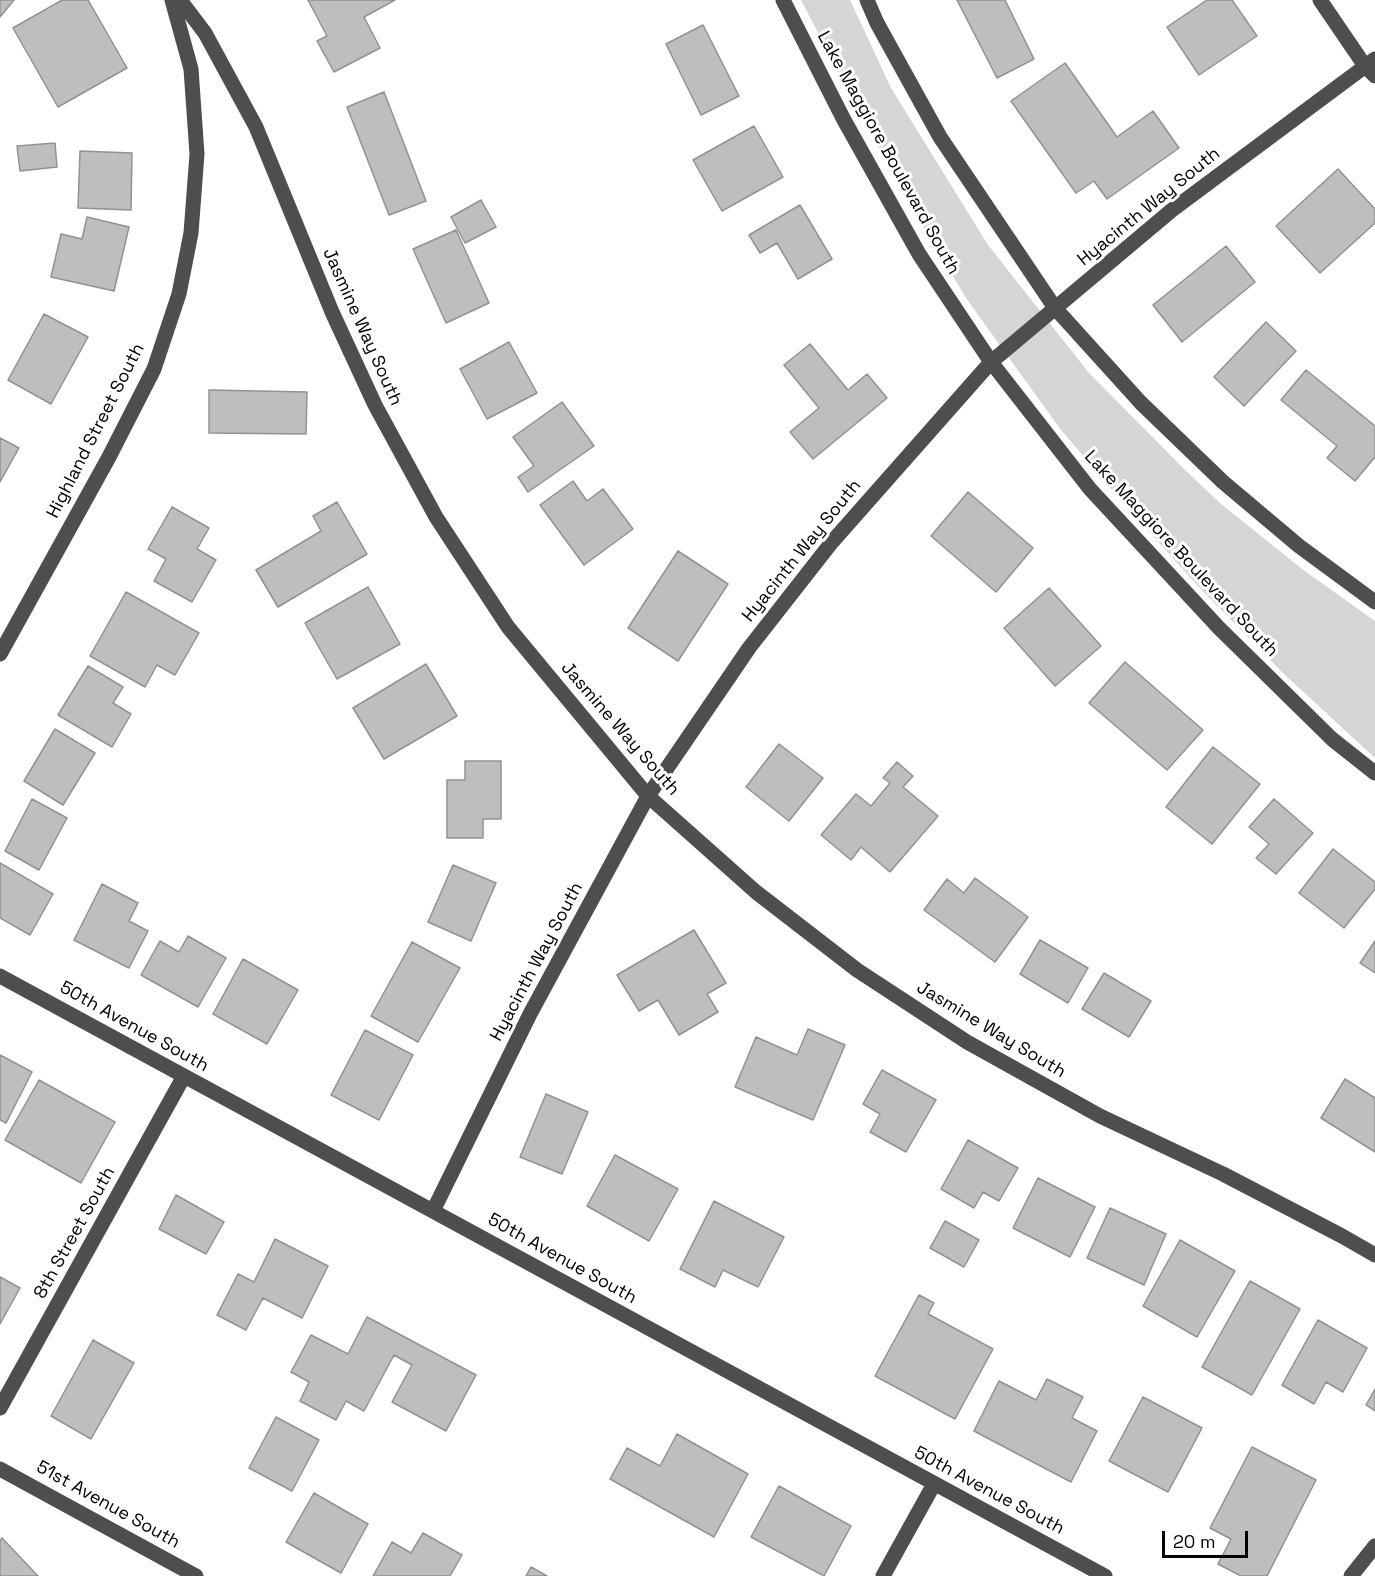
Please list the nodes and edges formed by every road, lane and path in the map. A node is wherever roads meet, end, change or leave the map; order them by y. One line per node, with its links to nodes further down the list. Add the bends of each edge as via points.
1 (172, 0): 10 (street, Highland Street South, via 191,69 197,154 191,233 179,294 154,369)
2 (180, 0): 12 (street, Jasmine Way South, via 204,33 256,127 375,405 435,517 508,627)
3 (783, 0): 8 (street, Lake Maggiore Boulevard South, via 919,254)
4 (867, 0): 7 (street, via 940,137)
5 (1320, 0): 6 (street)
6 (1372, 67): 7 (street, Hyacinth Way South, via 1172,210)
7 (1055, 308): 8 (street, Hyacinth Way South); 9 (street, via 1141,403 1223,482 1299,546)
8 (991, 362): 11 (street, Lake Maggiore Boulevard South, via 1090,489 1195,602 1332,740); 12 (street, Hyacinth Way South, via 832,542 749,648)
9 (1375, 602)
10 (0, 654)
11 (1375, 773)
12 (648, 796): 15 (street, Hyacinth Way South, via 530,1014); 16 (street, Jasmine Way South, via 756,892 848,963 967,1042 1100,1116 1224,1174)
13 (0, 976): 14 (street, 50th Avenue South)
14 (184, 1076): 15 (street, 50th Avenue South); 17 (street, 8th Street South)
15 (433, 1211): 19 (street, 50th Avenue South)
16 (1375, 1255)
17 (0, 1408)
18 (0, 1469): 21 (street, 51st Avenue South)
19 (934, 1484): 22 (street); 23 (street, 50th Avenue South)
20 (1375, 1546): 24 (street)
21 (196, 1576)
22 (883, 1576)
23 (1104, 1576)
24 (1351, 1576)

